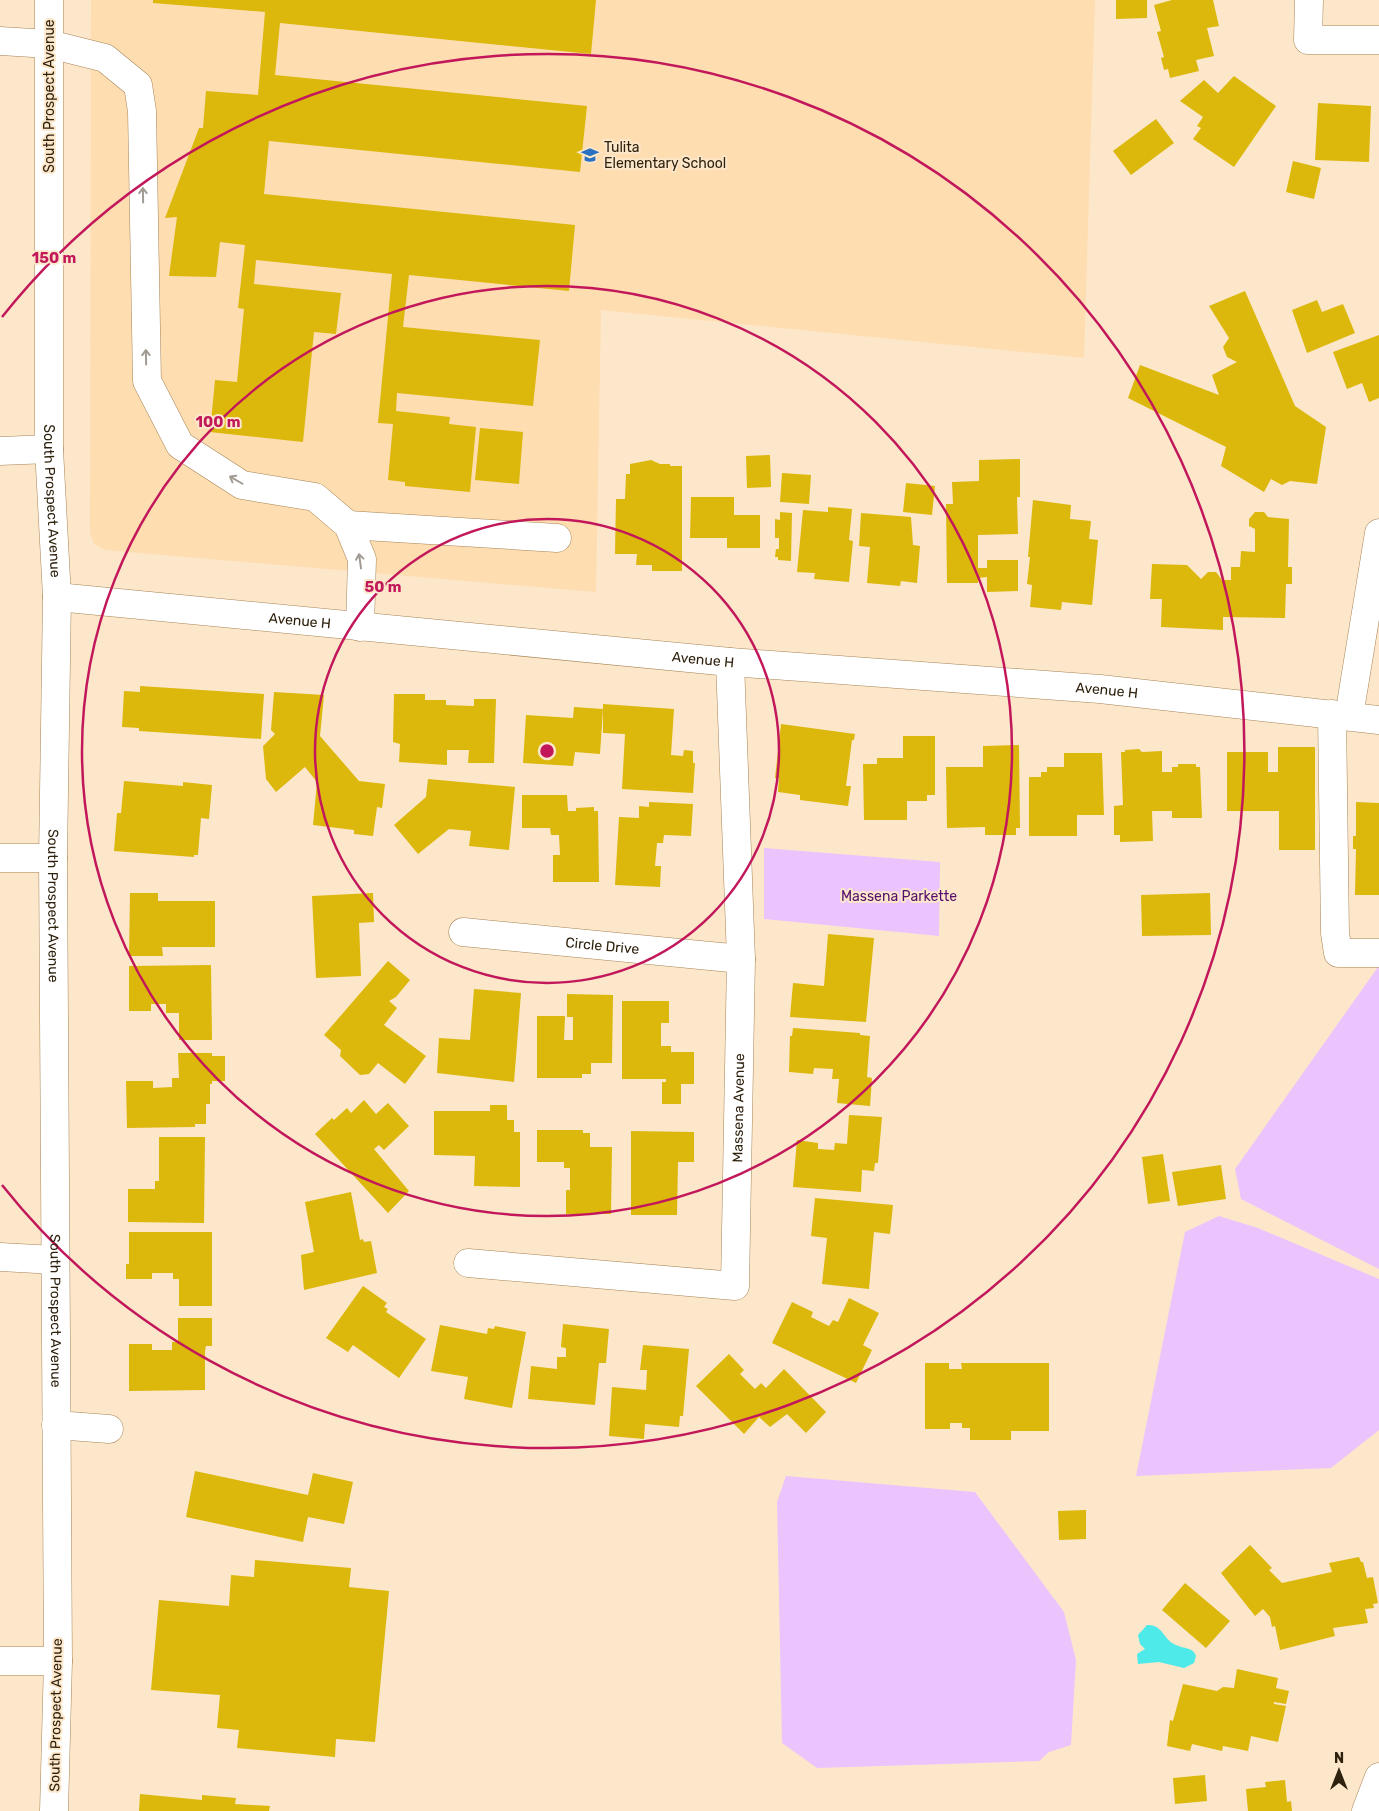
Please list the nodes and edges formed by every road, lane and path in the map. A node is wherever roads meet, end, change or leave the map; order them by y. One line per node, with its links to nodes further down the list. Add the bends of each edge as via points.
1 (49, 0): 5 (street, South Prospect Avenue)
2 (1309, 0): 3 (street, via 1308,40)
3 (1379, 40)
4 (0, 41): 5 (street)
5 (49, 44): 6 (street, South Prospect Avenue); 8 (street, one-way to 5, via 315,497 242,484 180,445 147,381 142,112 138,85 105,58)
6 (49, 449): 7 (street); 11 (street, South Prospect Avenue)
7 (0, 451)
8 (348, 525): 10 (street); 12 (street, one-way to 8, via 362,559)
9 (1379, 533): 14 (street)
10 (556, 538)
11 (57, 597): 12 (street, Avenue H); 17 (street, South Prospect Avenue)
12 (360, 627): 13 (street, Avenue H)
13 (730, 662): 14 (street, Avenue H, via 1100,688); 20 (street, Massena Avenue)
14 (1341, 715): 15 (street, Avenue H); 19 (street, via 1335,933 1338,953)
15 (1379, 720)
16 (0, 858): 17 (street)
17 (53, 858): 22 (street, South Prospect Avenue)
18 (463, 932): 20 (street, Circle Drive)
19 (1379, 953)
20 (742, 959): 23 (street, Massena Avenue, via 735,1286)
21 (0, 1257): 22 (street)
22 (55, 1260): 24 (street, South Prospect Avenue)
23 (468, 1262)
24 (56, 1425): 25 (street); 27 (street, South Prospect Avenue)
25 (109, 1429)
26 (0, 1661): 27 (street)
27 (58, 1661): 29 (street, South Prospect Avenue)
28 (1379, 1777): 30 (street)
29 (54, 1811)
30 (1366, 1811)

